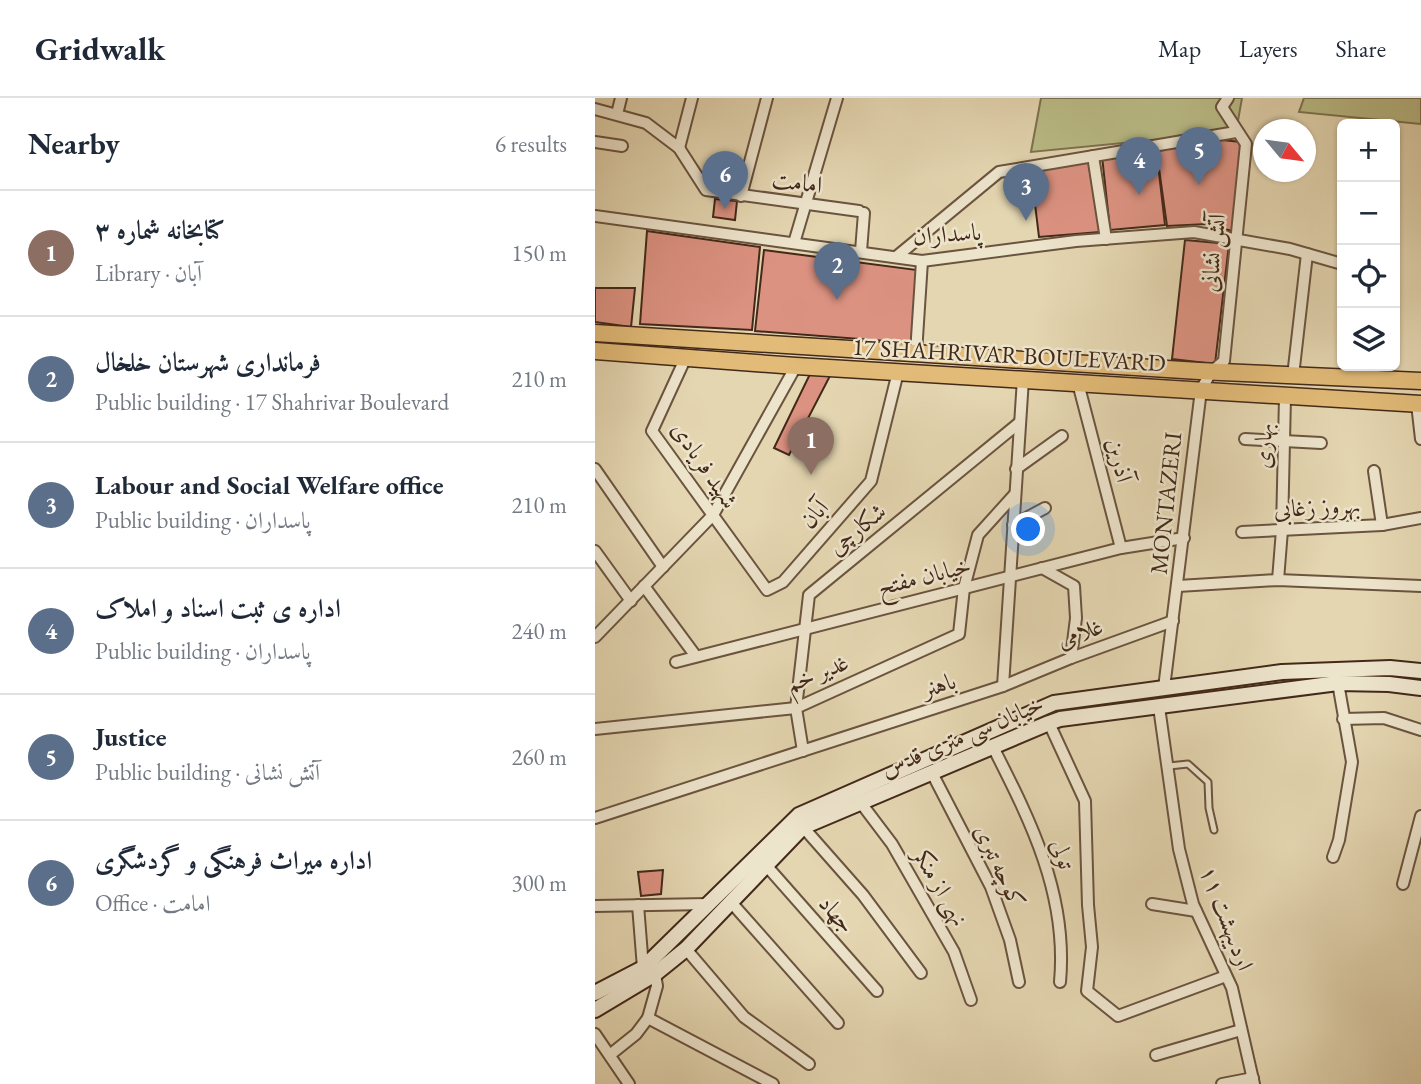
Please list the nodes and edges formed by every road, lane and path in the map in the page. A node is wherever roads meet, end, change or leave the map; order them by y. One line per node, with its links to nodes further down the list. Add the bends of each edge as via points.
1 (621, 98): 7 (street)
2 (692, 98): 11 (street)
3 (767, 98): 13 (street)
4 (837, 98): 14 (street)
5 (1228, 98): 8 (street, آتش نشانی, via 1222,107)
6 (595, 109): 7 (street, امامت)
7 (617, 114): 11 (street, امامت, via 646,123)
8 (1236, 132): 12 (street); 17 (street, آتش نشانی, via 1246,144)
9 (595, 142): 10 (street)
10 (622, 146)
11 (679, 148): 13 (street, امامت, via 706,190)
12 (1093, 156): 16 (street); 21 (street, via 999,172)
13 (741, 196): 14 (street, امامت)
14 (804, 204): 18 (street); 19 (street, امامت, via 862,212)
15 (595, 216): 18 (street, پاسداران)
16 (1106, 239): 17 (street, پاسداران, via 1193,232); 22 (street, پاسداران)
17 (1235, 240): 20 (street, پاسداران); 31 (street, آتش نشانی, via 1224,361)
18 (794, 243): 19 (street, پاسداران)
19 (861, 251): 21 (street, پاسداران)
20 (1307, 254): 23 (street, پاسداران); 34 (street)
21 (896, 257): 22 (street, پاسداران)
22 (922, 261): 26 (street)
23 (1337, 263)
24 (595, 333): 26 (main road, 17 SHAHRIVAR BOULEVARD)
25 (595, 351): 27 (main road, 17 SHAHRIVAR BOULEVARD)
26 (918, 353): 28 (main road, 17 SHAHRIVAR BOULEVARD); 33 (main road, via 927,356 931,364)
27 (685, 356): 29 (main road, 17 SHAHRIVAR BOULEVARD); 53 (street, شهید فریادی, via 652,431)
28 (1063, 362): 31 (main road, 17 SHAHRIVAR BOULEVARD); 36 (main road, via 1025,368 1030,375)
29 (796, 366): 30 (main road, 17 SHAHRIVAR BOULEVARD); 53 (street)
30 (898, 372): 33 (main road, 17 SHAHRIVAR BOULEVARD); 70 (street, آبان, via 871,481 783,582)
31 (1211, 372): 34 (main road, 17 SHAHRIVAR BOULEVARD); 39 (street, آتش نشانی)
32 (1379, 372): 34 (main road, 17 SHAHRIVAR BOULEVARD); 37 (main road, 17 SHAHRIVAR BOULEVARD)
33 (919, 373): 35 (main road, 17 SHAHRIVAR BOULEVARD)
34 (1293, 376)
35 (1023, 379): 36 (main road, 17 SHAHRIVAR BOULEVARD); 42 (street)
36 (1057, 381): 38 (main road, 17 SHAHRIVAR BOULEVARD)
37 (1421, 381)
38 (1078, 383): 39 (main road, 17 SHAHRIVAR BOULEVARD); 60 (street, آذرین)
39 (1201, 390): 40 (main road, 17 SHAHRIVAR BOULEVARD); 59 (street, MONTAZERI)
40 (1285, 397): 41 (main road, 17 SHAHRIVAR BOULEVARD); 46 (street, بهاری)
41 (1419, 404): 45 (street)
42 (1019, 424): 49 (street); 73 (street, شکارچی, via 809,595)
43 (1062, 436): 49 (street)
44 (1245, 439): 46 (street)
45 (1421, 439)
46 (1284, 440): 47 (street); 57 (street, بهاری)
47 (1321, 443)
48 (595, 469): 62 (street)
49 (1016, 470): 51 (street)
50 (1374, 471): 56 (street, بهروز زغابی)
51 (1015, 494): 55 (street); 69 (street, via 978,535)
52 (1045, 508): 55 (street)
53 (713, 515): 62 (street); 70 (street, شهید فریادی)
54 (1421, 518): 56 (street)
55 (1013, 525): 64 (street)
56 (1382, 526): 57 (street, بهروز زغابی)
57 (1282, 530): 58 (street, بهروز زغابی); 65 (street, بهاری)
58 (1242, 532)
59 (1184, 538): 60 (street, خیابان مفتح); 67 (street, MONTAZERI)
60 (1121, 548): 63 (street, خیابان مفتح)
61 (595, 551): 71 (street)
62 (663, 567): 66 (street)
63 (1042, 568): 64 (street, خیابان مفتح); 76 (street, via 1074,586 1076,618)
64 (1010, 576): 69 (street, خیابان مفتح); 81 (street)
65 (1277, 580): 67 (street); 68 (street)
66 (644, 586): 71 (street); 75 (street)
67 (1178, 586): 72 (street, MONTAZERI)
68 (1421, 586)
69 (964, 588): 73 (street, خیابان مفتح); 87 (street, غدیر خم, via 959,634)
70 (767, 590)
71 (631, 601): 74 (street)
72 (1173, 621): 76 (street, غلامی); 82 (street, MONTAZERI)
73 (805, 628): 75 (street, خیابان مفتح); 87 (street, شکارچی)
74 (595, 637)
75 (695, 655): 77 (street, خیابان مفتح)
76 (1070, 658): 81 (street, غلامی)
77 (676, 662)
78 (1282, 671): 79 (main road, خیابان سی متری قدس); 82 (main road, خیابان سی متری قدس); 83 (main road, via 1294,677 1295,682)
79 (1421, 671)
80 (1338, 683): 83 (main road, خیابان سی متری قدس); 84 (main road, خیابان سی متری قدس); 88 (street)
81 (1003, 686): 93 (street, باهنر)
82 (1164, 688): 85 (main road, خیابان سی متری قدس)
83 (1286, 688): 86 (main road, خیابان سی متری قدس)
84 (1421, 688)
85 (1053, 704): 89 (main road); 105 (main road, خیابان سی متری قدس, via 799,815)
86 (1159, 707): 89 (main road, خیابان سی متری قدس); 94 (street, ۱۱ اردیبهشت)
87 (796, 708): 90 (street, غدیر خم); 93 (street, شکارچی)
88 (1343, 719): 91 (street, via 1384,718); 101 (street, via 1352,762)
89 (1054, 721): 92 (main road, خیابان سی متری قدس); 113 (street, via 1085,801 1092,947 1087,991 1118,1016)
90 (595, 729)
91 (1421, 730)
92 (993, 747): 95 (main road, خیابان سی متری قدس); 115 (street, تولی, via 1021,802 1052,887 1060,921)
93 (803, 751): 98 (street, باهنر)
94 (1169, 766): 100 (lane, via 1188,764 1208,782); 109 (street, ۱۱ اردیبهشت, via 1179,849)
95 (932, 772): 96 (main road, خیابان سی متری قدس); 114 (street, کوچه تبری, via 991,887)
96 (861, 803): 99 (main road, خیابان سی متری قدس); 118 (street, نهی از منکر, via 892,844 954,952)
97 (1421, 816): 103 (street)
98 (595, 818)
99 (803, 827): 102 (main road, خیابان سی متری قدس); 112 (street, via 863,895)
100 (1214, 831)
101 (1333, 857)
102 (765, 864): 104 (main road, خیابان سی متری قدس); 116 (street, جهاد)
103 (1403, 884)
104 (730, 901): 110 (main road, خیابان سی متری قدس); 121 (street)
105 (708, 904): 107 (street); 111 (main road, خیابان سی متری قدس)
106 (1152, 904): 109 (street)
107 (638, 905): 108 (street); 111 (street)
108 (595, 906)
109 (1196, 911): 113 (street, ۱۱ اردیبهشت)
110 (686, 949): 111 (main road, خیابان سی متری قدس); 126 (street, via 744,1017)
111 (649, 971): 117 (main road, خیابان سی متری قدس); 119 (main road, خیابان سی متری قدس); 120 (street, via 657,986)
112 (921, 973)
113 (1226, 976): 122 (street, ۱۱ اردیبهشت)
114 (1019, 982)
115 (1060, 982)
116 (877, 991)
117 (595, 993)
118 (971, 1000)
119 (595, 1010)
120 (648, 1018): 124 (street); 129 (street)
121 (838, 1023)
122 (1241, 1030): 125 (street); 127 (street, ۱۱ اردیبهشت)
123 (595, 1034): 124 (street)
124 (611, 1054): 128 (street)
125 (1156, 1055)
126 (809, 1064)
127 (1254, 1081): 130 (street)
128 (629, 1084)
129 (773, 1084)
130 (1222, 1084)

